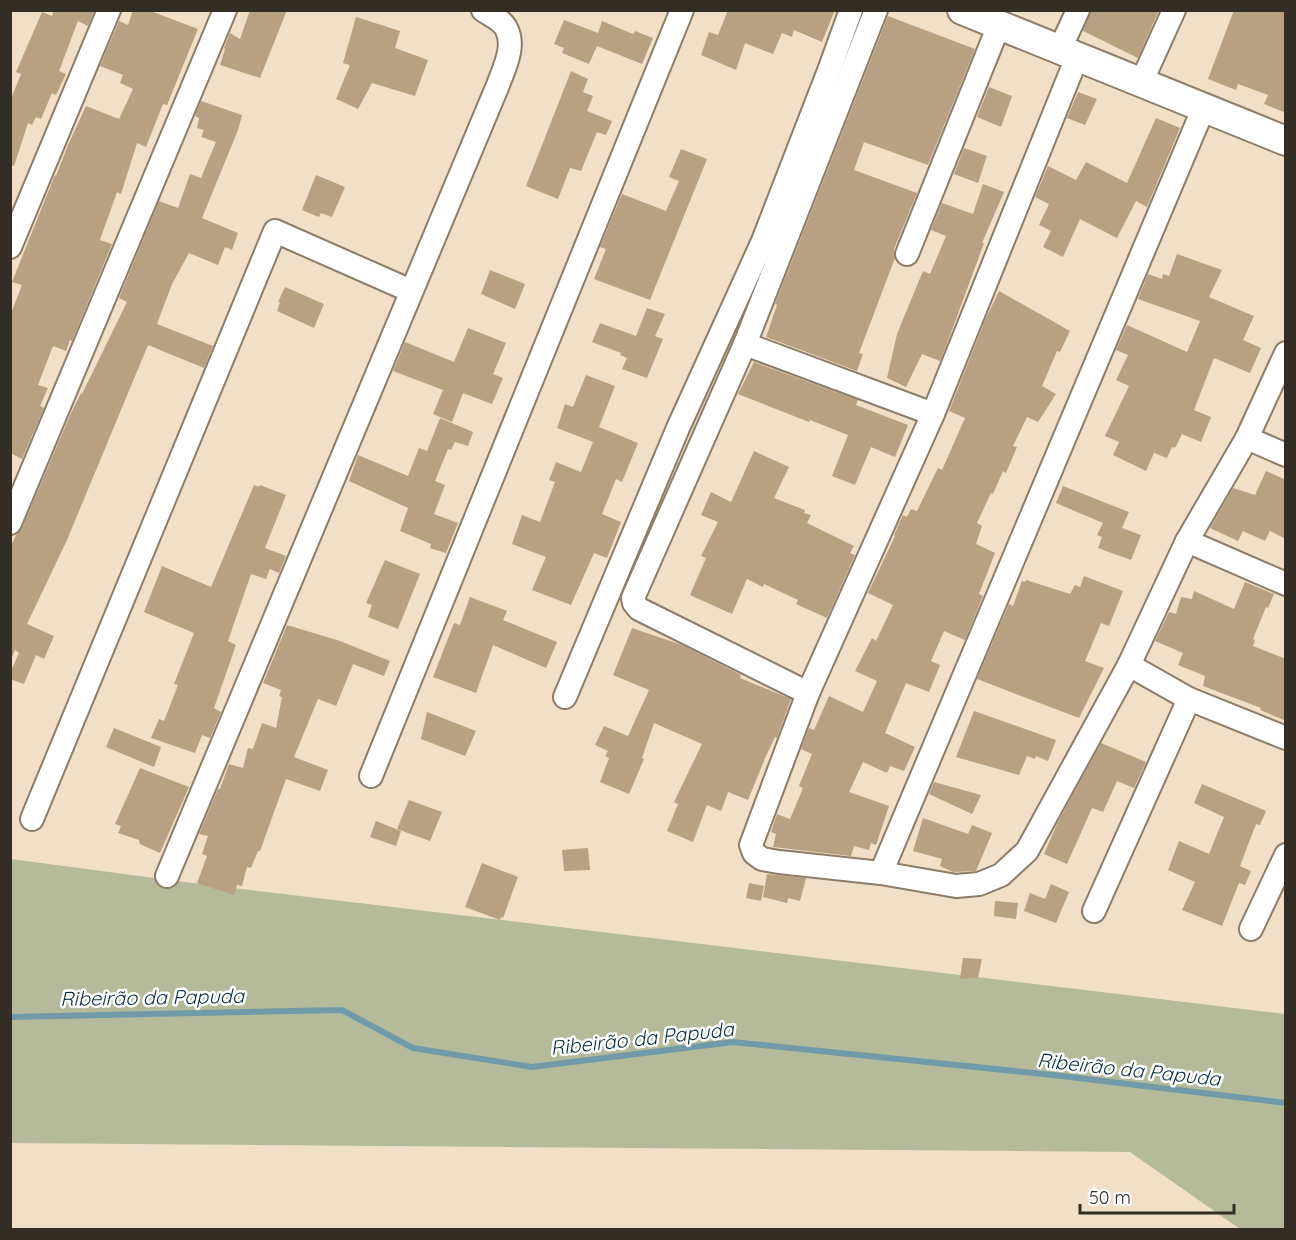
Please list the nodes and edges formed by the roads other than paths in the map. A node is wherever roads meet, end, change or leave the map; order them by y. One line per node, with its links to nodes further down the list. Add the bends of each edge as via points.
1 (109, 10): 15 (street)
2 (225, 10): 23 (street)
3 (483, 10): 17 (street, via 506,28 511,48)
4 (682, 10): 31 (street)
5 (850, 10): 28 (street, via 763,241 678,428)
6 (876, 10): 18 (street)
7 (962, 10): 10 (street)
8 (1078, 10): 11 (street)
9 (1174, 10): 12 (street)
10 (999, 25): 11 (street); 16 (street)
11 (1069, 53): 12 (street); 20 (street)
12 (1141, 83): 13 (street)
13 (1204, 107): 14 (street); 34 (street)
14 (1286, 141)
15 (10, 247)
16 (907, 254)
17 (411, 291): 32 (street, via 275,231); 35 (street)
18 (745, 344): 20 (street); 27 (street, via 633,598 639,609)
19 (1286, 354): 21 (street)
20 (933, 414): 27 (street)
21 (1247, 438): 22 (street); 24 (street)
22 (1286, 455)
23 (10, 523)
24 (1187, 541): 25 (street); 26 (street)
25 (1286, 584)
26 (1129, 665): 29 (street); 34 (street, via 1027,851 1001,875 979,884 957,886)
27 (808, 693): 34 (street, via 751,845 754,853 779,862)
28 (565, 698)
29 (1188, 699): 30 (street); 36 (street)
30 (1286, 738)
31 (371, 776)
32 (32, 819)
33 (1286, 855): 37 (street)
34 (881, 873)
35 (166, 876)
36 (1094, 911)
37 (1251, 929)

